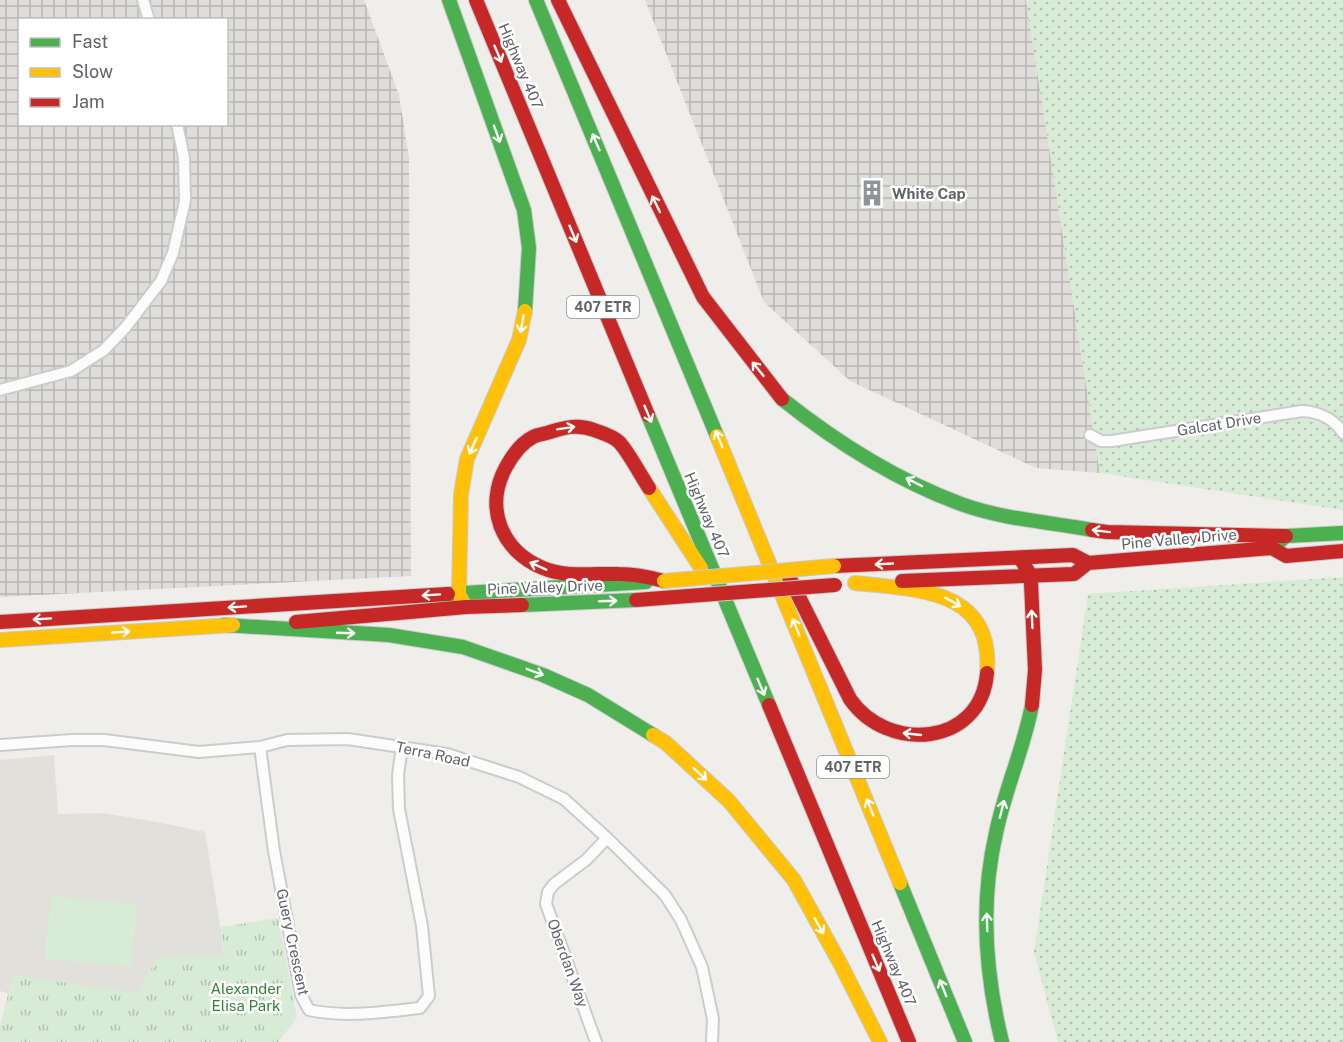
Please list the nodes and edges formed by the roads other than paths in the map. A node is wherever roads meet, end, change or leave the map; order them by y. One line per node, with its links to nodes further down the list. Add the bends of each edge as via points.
1 (143, 0): 6 (street)
2 (449, 0): 21 (main road, one-way to 21, via 524,210 529,248 519,340 467,459 461,494)
3 (476, 0): 23 (main road, Highway 407 / 407 ETR, one-way to 23)
4 (536, 0): 11 (main road, 407 ETR, one-way to 4)
5 (558, 0): 13 (main road, one-way to 5, via 1107,532 999,514 962,504 921,486 821,430 782,399 702,297)
6 (148, 18)
7 (177, 126): 8 (street, via 184,158 185,201 173,253 161,281 104,350 71,371)
8 (0, 390)
9 (1343, 433): 10 (street, Galcat Drive, via 1326,417 1302,411 1112,441)
10 (1090, 435)
11 (741, 493): 20 (main road, one-way to 11, via 926,592 956,603 975,618 985,637 988,670 983,694 971,715 947,730 920,736 885,729 863,715 848,699 787,574); 35 (main road, 407 ETR, one-way to 11)
12 (1343, 534): 13 (main road)
13 (1286, 537): 14 (main road)
14 (1272, 548): 15 (main road, Pine Valley Drive, via 1286,556); 17 (main road, Pine Valley Drive)
15 (1343, 551)
16 (1020, 558): 17 (main road, Pine Valley Drive, via 1073,555); 18 (main road); 19 (main road, Pine Valley Drive, one-way to 19, bridge, via 834,566 664,581)
17 (1088, 563): 18 (main road, Pine Valley Drive, via 1074,574)
18 (1030, 575): 20 (main road, Pine Valley Drive); 36 (main road, one-way to 18, via 993,1001 986,899 992,849 1033,701)
19 (637, 579): 21 (main road, Pine Valley Drive); 23 (main road, one-way to 23, via 561,574 543,569 510,547 500,527 495,490 516,451 532,438 572,426 602,432 619,442)
20 (855, 583): 22 (main road, Pine Valley Drive, one-way to 20, bridge, via 636,600)
21 (459, 594): 22 (main road); 24 (main road, Pine Valley Drive, one-way to 24)
22 (466, 607): 25 (main road, Pine Valley Drive)
23 (730, 613): 34 (main road, Highway 407 / 407 ETR, one-way to 34)
24 (0, 622)
25 (224, 625): 26 (main road, Pine Valley Drive, one-way to 25); 33 (main road, one-way to 33, via 389,635 463,647 543,675 624,716 666,743 729,801 794,880)
26 (0, 640)
27 (0, 746): 28 (street, Terra Road, via 104,740 199,752)
28 (261, 747): 29 (street, Terra Road, via 287,740 348,739); 29 (street, Guery Crescent, via 274,851 302,995 309,1010 339,1014 420,1008 429,996 422,926 399,809)
29 (402, 747): 30 (street, Terra Road, via 447,754 519,777 564,799)
30 (607, 838): 31 (street, Oberdan Way, via 554,884 546,904); 32 (street, Terra Road, via 665,895 681,920 702,967 713,1019)
31 (596, 1042)
32 (712, 1042)
33 (880, 1042)
34 (909, 1042)
35 (965, 1042)
36 (1002, 1042)

